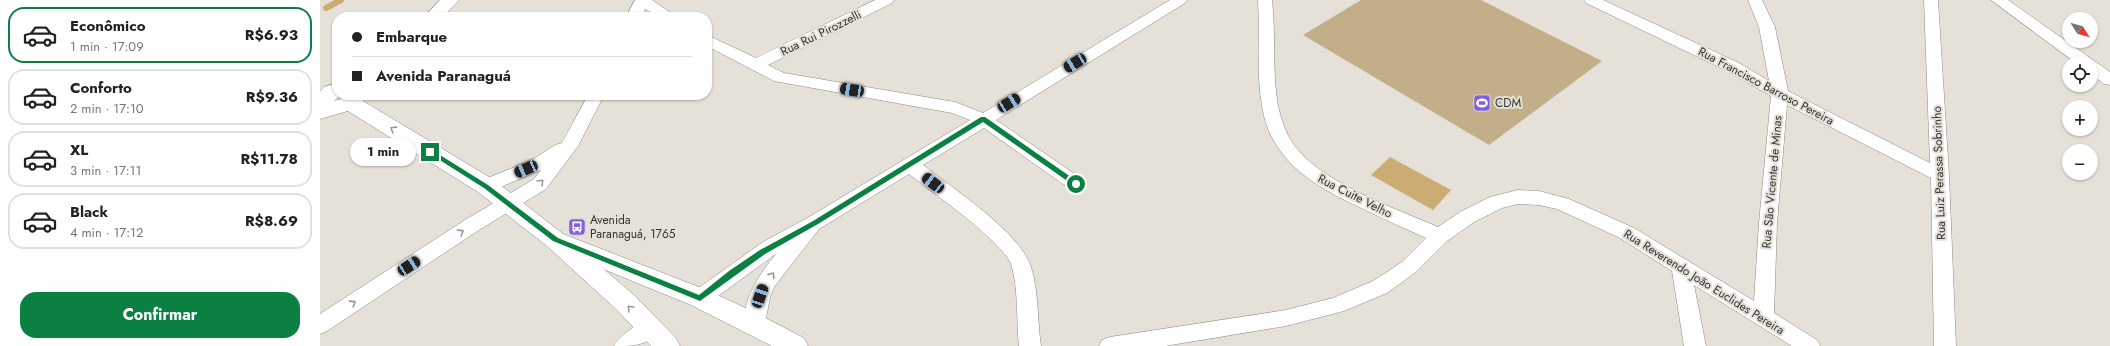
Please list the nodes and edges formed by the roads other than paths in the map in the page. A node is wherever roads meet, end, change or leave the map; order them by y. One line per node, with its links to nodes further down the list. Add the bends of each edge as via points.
1 (450, 0): 10 (main road)
2 (642, 0): 11 (street); 12 (street)
3 (887, 0): 15 (street, Rua Rui Pirozzelli)
4 (1180, 0): 23 (street)
5 (1265, 0): 31 (street, Rua Cuite Velho, via 1270,107 1276,131 1294,159 1335,188)
6 (1591, 0): 18 (street, Rua Francisco Barroso Pereira, via 1698,50)
7 (1755, 0): 18 (street, Rua São Vicente de Minas, via 1767,27)
8 (1931, 0): 26 (street, Rua Luiz Perassa Sobrinho)
9 (1998, 0): 14 (street)
10 (438, 12)
11 (636, 12)
12 (661, 12)
13 (712, 43): 15 (street)
14 (2077, 56)
15 (754, 65): 23 (street, via 780,77 955,108)
16 (2098, 71): 17 (street)
17 (2110, 80)
18 (1780, 93): 26 (street, Rua Francisco Barroso Pereira); 35 (street, Rua São Vicente de Minas, via 1768,223)
19 (332, 99): 22 (main road)
20 (344, 100): 28 (main road, one-way to 20)
21 (593, 100): 24 (street)
22 (320, 112)
23 (983, 119): 25 (street); 27 (street)
24 (572, 142): 28 (street, via 538,164); 29 (street, one-way to 24, via 540,184)
25 (909, 164): 30 (street); 43 (street, via 1006,241 1020,266)
26 (1940, 175): 47 (street, Rua Luiz Perassa Sobrinho)
27 (1076, 184)
28 (486, 186): 29 (main road)
29 (509, 204): 32 (main road); 37 (street, one-way to 29, via 472,225)
30 (816, 222): 34 (street, via 763,252); 36 (street, one-way to 30, via 763,288)
31 (1440, 236): 33 (street, Rua Reverendo João Euclides Pereira, via 1467,217 1497,202 1518,197 1539,198 1562,204 1627,233); 39 (street, Rua Reverendo João Euclides Pereira, via 1409,267 1380,287 1337,305)
32 (555, 240): 34 (main road); 38 (main road, one-way to 32)
33 (1680, 265): 35 (street, Rua Reverendo João Euclides Pereira); 45 (street)
34 (700, 298): 36 (main road)
35 (1763, 319): 46 (street, Rua Reverendo João Euclides Pereira)
36 (755, 324): 42 (main road)
37 (320, 325)
38 (650, 328): 40 (street); 41 (main road)
39 (1177, 342): 44 (street, Rua Reverendo João Euclides Pereira)
40 (625, 346)
41 (667, 346)
42 (795, 346)
43 (1030, 346)
44 (1110, 346)
45 (1695, 346)
46 (1809, 346)
47 (1945, 346)

